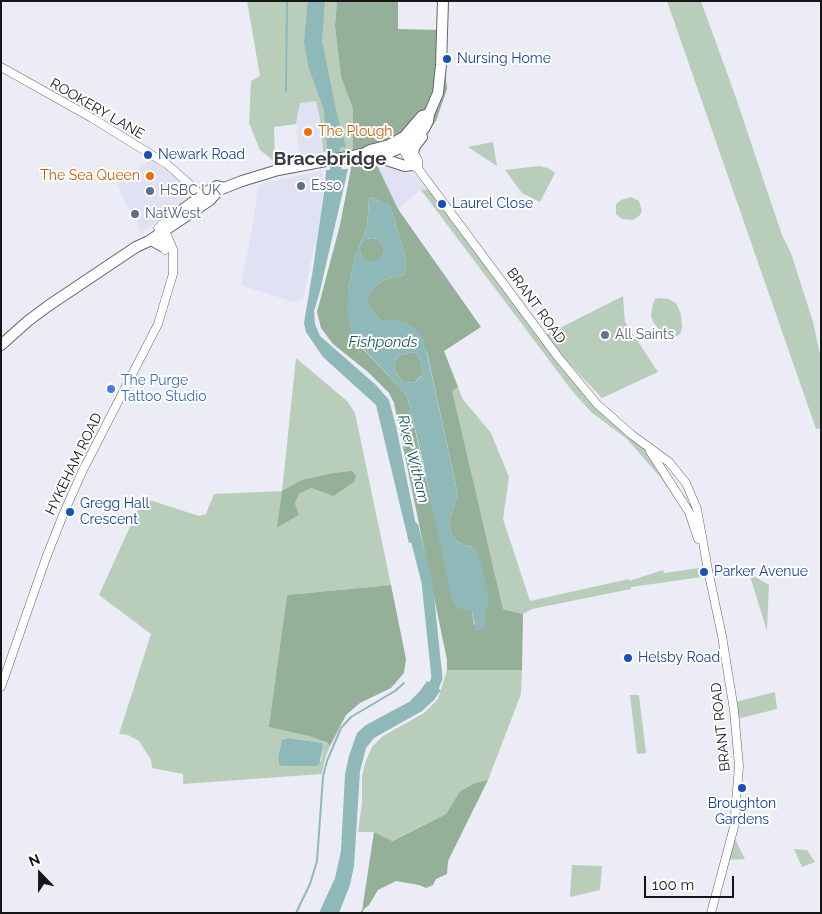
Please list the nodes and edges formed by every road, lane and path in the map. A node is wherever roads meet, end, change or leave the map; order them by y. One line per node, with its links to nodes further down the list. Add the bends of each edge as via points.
1 (443, 1): 3 (main road, via 438,94)
2 (1, 68): 8 (street, ROOKERY LANE, via 168,165 190,186 190,194)
3 (428, 114): 4 (main road, via 422,116); 4 (main road, via 430,119 424,135 417,143)
4 (405, 144): 5 (main road); 6 (main road); 7 (street); 7 (street, via 418,160)
5 (363, 154): 6 (main road); 8 (main road, via 266,174 219,190)
6 (375, 156): 7 (main road)
7 (415, 167): 15 (street, BRANT ROAD, via 558,357 597,404)
8 (199, 202): 9 (main road)
9 (161, 229): 10 (main road); 11 (main road, via 140,240); 12 (street); 13 (street, HYKEHAM ROAD, via 172,249)
10 (151, 240): 11 (main road); 12 (main road)
11 (136, 247): 14 (main road, via 48,306)
12 (164, 247): 13 (street)
13 (172, 256): 19 (street, HYKEHAM ROAD, via 173,274 158,324 63,515)
14 (1, 345)
15 (648, 448): 16 (street, BRANT ROAD, via 669,462); 17 (street, BRANT ROAD)
16 (686, 483): 17 (street); 18 (street, BRANT ROAD, via 698,509)
17 (676, 490): 18 (street, BRANT ROAD, via 691,517)
18 (707, 567): 20 (street, BRANT ROAD, via 725,655 739,756 734,827)
19 (1, 687)
20 (711, 913)

